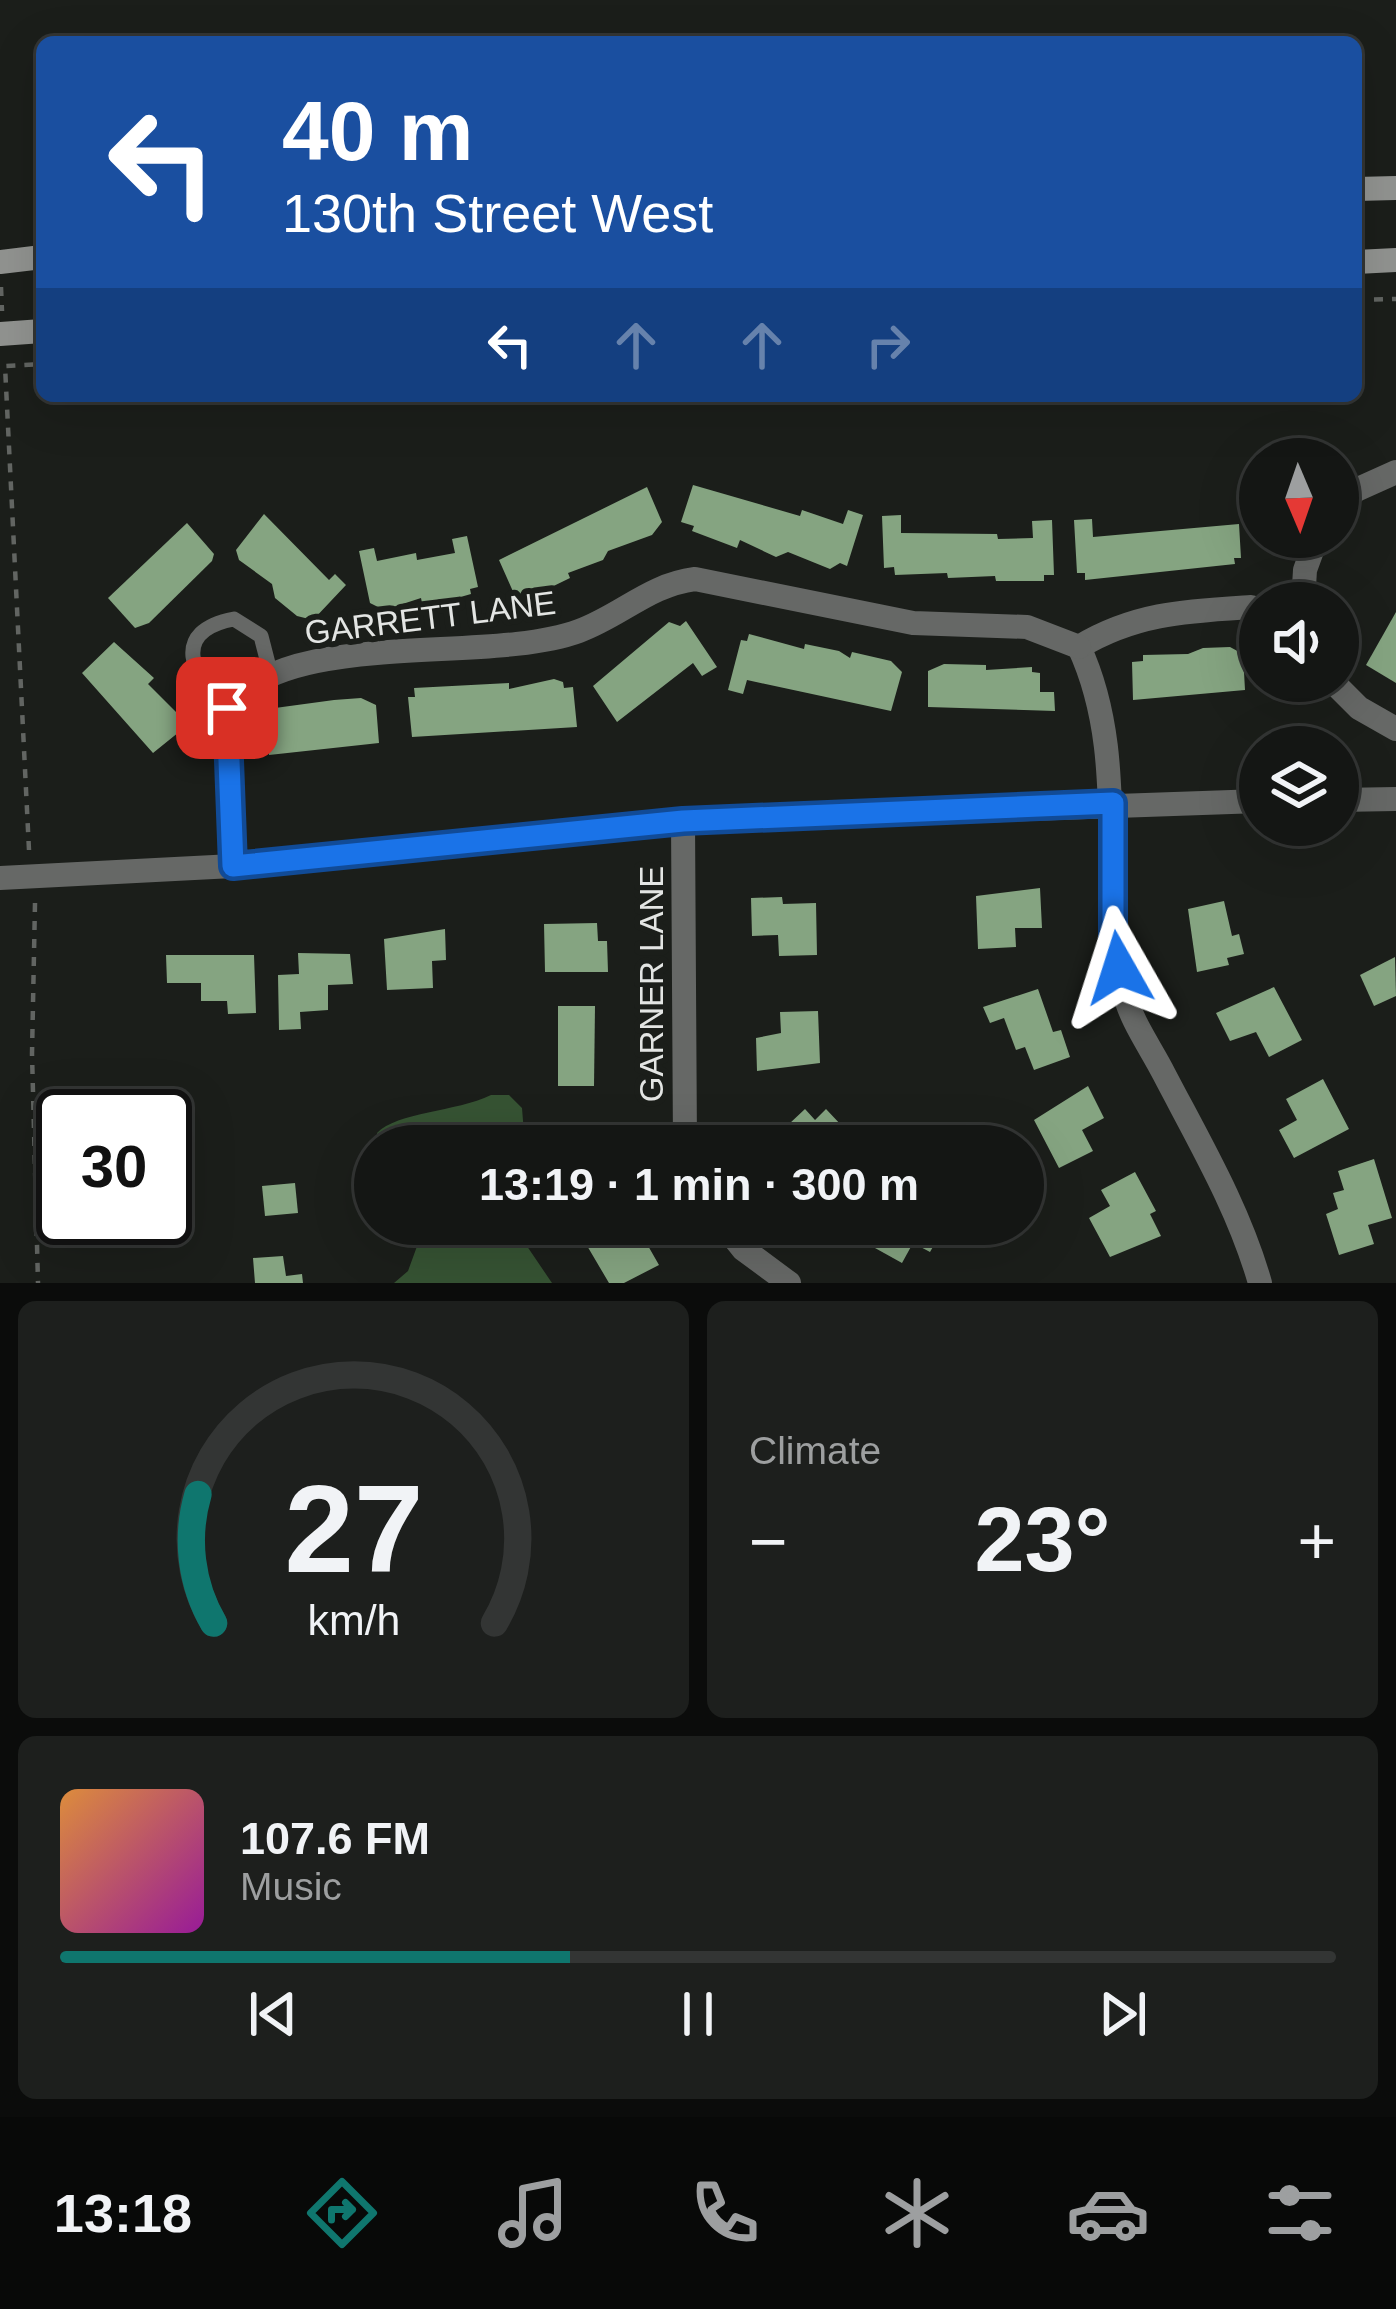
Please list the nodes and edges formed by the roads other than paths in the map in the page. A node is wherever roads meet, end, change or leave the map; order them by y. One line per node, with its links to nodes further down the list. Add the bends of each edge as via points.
1 (1396, 188): 2 (main road)
2 (1362, 189)
3 (36, 258): 5 (main road)
4 (1396, 260): 6 (main road)
5 (0, 262)
6 (1362, 262)
7 (36, 331): 8 (main road)
8 (0, 334)
9 (1396, 472): 10 (street)
10 (1359, 488)
11 (1239, 608): 12 (street, via 1117,623)
12 (1079, 647): 13 (street, GARRETT LANE, via 1027,627 913,623 695,579 664,583 580,631 323,660); 20 (street, via 1109,752)
13 (271, 675): 15 (street, GARRETT LANE); 15 (lane, via 262,636 235,620 216,623 192,652 196,677)
14 (1353, 702): 16 (street)
15 (227, 708): 22 (street)
16 (1396, 729)
17 (1396, 799): 18 (street)
18 (1359, 800)
19 (1239, 801): 20 (street)
20 (1113, 803): 21 (street); 27 (street, via 1113,938 1125,998 1245,1230)
21 (683, 821): 22 (street); 24 (street, GARNER LANE)
22 (233, 866): 23 (street)
23 (0, 878)
24 (685, 1125)
25 (740, 1245): 26 (street)
26 (789, 1283)
27 (1260, 1283)

